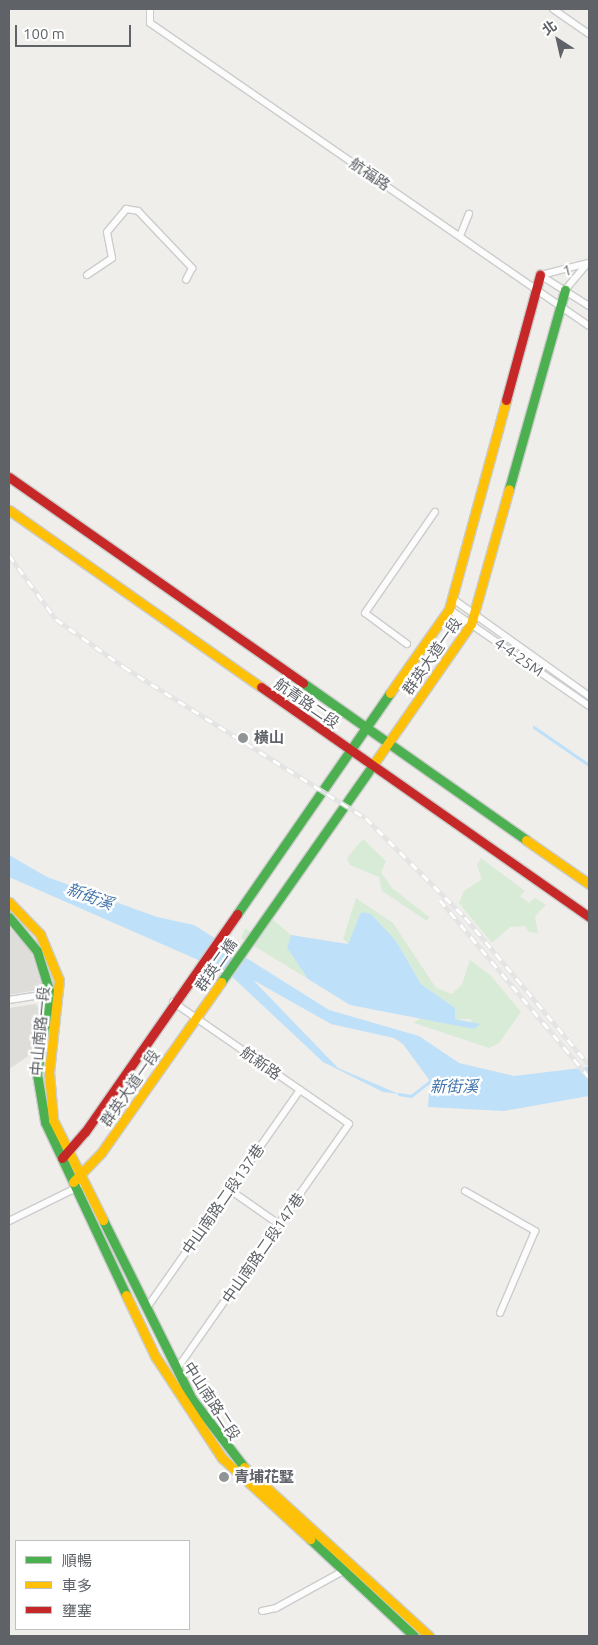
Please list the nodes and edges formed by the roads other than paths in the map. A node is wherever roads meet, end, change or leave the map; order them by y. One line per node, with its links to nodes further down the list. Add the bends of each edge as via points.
1 (150, 9): 5 (street, 航福路, via 150,23)
2 (553, 9): 3 (street)
3 (589, 34)
4 (469, 214): 5 (street)
5 (460, 236): 10 (street, 航福路)
6 (588, 262): 8 (street, 1); 11 (street, 1)
7 (87, 274): 9 (street, via 112,258 107,232 126,209 138,211 192,268)
8 (540, 275): 10 (street, 群英大道一段); 11 (street)
9 (186, 280)
10 (534, 287): 12 (street, 航福路); 18 (street, 群英大道一段)
11 (565, 290): 12 (street, 群英大道一段); 13 (street)
12 (559, 304): 14 (street, 航福路); 20 (street, 群英大道一段)
13 (589, 306)
14 (589, 326)
15 (9, 477): 24 (street, 航青路二段)
16 (9, 510): 26 (street, 航青路二段)
17 (436, 512): 21 (street, via 364,613)
18 (453, 599): 19 (street, 群英大道一段); 20 (street, 4-4-25M)
19 (449, 609): 20 (street, 4-4-25M); 24 (street, 群英大道一段)
20 (473, 620): 22 (street, 4-4-25M); 23 (street, 4-4-25M); 25 (street, 群英大道一段)
21 (407, 644)
22 (589, 696)
23 (589, 706)
24 (366, 729): 25 (street, 航青路二段); 26 (street, 群英大道一段)
25 (386, 744): 27 (street, 群英大道一段); 28 (street, 航青路二段)
26 (351, 750): 27 (street, 航青路二段); 32 (street, 群英大道一段)
27 (372, 764): 31 (street, 航青路二段); 33 (street, 群英大道一段)
28 (589, 884)
29 (9, 902): 35 (street, 中山南路一段, via 40,934 59,980)
30 (9, 917): 35 (street, 中山南路一段, via 37,951)
31 (589, 917)
32 (227, 923): 34 (street, 群英二橋)
33 (251, 939): 38 (street, 群英二橋)
34 (182, 989): 37 (street, 群英大道一段)
35 (54, 993): 36 (street); 41 (street, 中山南路一段)
36 (9, 1000)
37 (172, 1002): 39 (street, 航新路); 43 (street, 群英大道一段, via 85,1132)
38 (205, 1006): 39 (street, 群英大道一段)
39 (196, 1018): 40 (street, 航新路); 45 (street, 群英大道一段, via 101,1153)
40 (300, 1090): 42 (street, 航新路); 47 (street, 中山南路二段137巷)
41 (49, 1121): 43 (street, 中山南路二段); 44 (street, 中山南路二段)
42 (349, 1124): 50 (street, 中山南路二段147巷)
43 (68, 1150): 44 (street, 群英大道一段); 45 (street, 中山南路二段)
44 (62, 1158): 46 (street, 中山南路二段)
45 (79, 1174): 46 (street, 中山南路二段)
46 (78, 1185): 49 (street); 51 (street, 中山南路二段); 54 (street, 中山南路二段, via 154,1356 210,1441 252,1488)
47 (230, 1190): 50 (street); 51 (street, 中山南路二段137巷)
48 (465, 1191): 52 (street, via 535,1231)
49 (9, 1220)
50 (280, 1225): 53 (street, 中山南路二段147巷)
51 (146, 1309): 53 (street, 中山南路二段)
52 (500, 1313)
53 (176, 1370): 57 (street, 中山南路二段, via 228,1451)
54 (343, 1571): 55 (street, via 276,1608); 56 (street, 中山南路二段)
55 (262, 1611)
56 (414, 1636)
57 (429, 1636)

